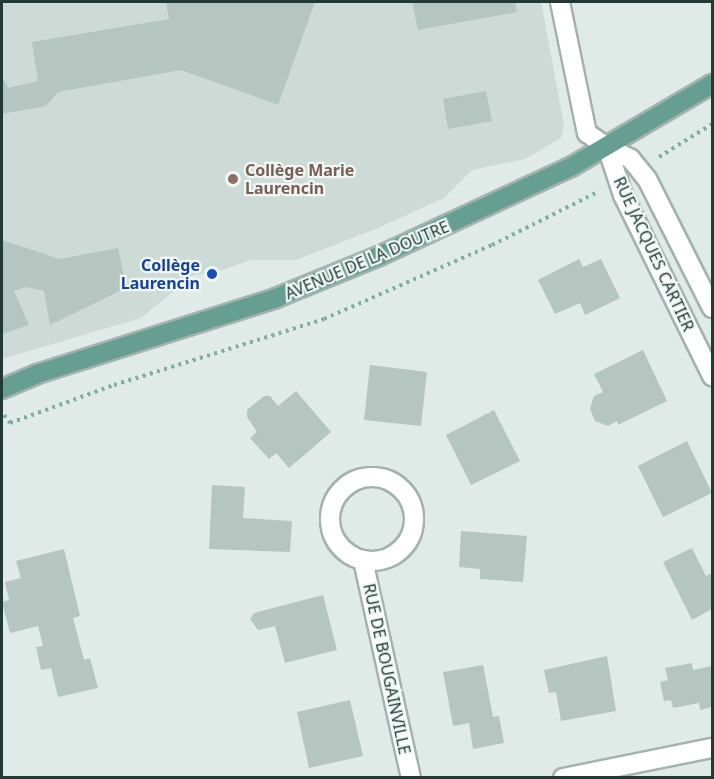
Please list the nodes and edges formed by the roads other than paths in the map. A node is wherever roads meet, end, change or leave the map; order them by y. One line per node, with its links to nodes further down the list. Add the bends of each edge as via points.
1 (560, 2): 3 (street, via 586,133)
2 (712, 84): 3 (main road, AVENUE DE LA DOUTRE)
3 (607, 147): 4 (street, RUE JACQUES CARTIER, via 631,159 647,179); 5 (street, RUE JACQUES CARTIER, via 623,195); 6 (main road, AVENUE DE LA DOUTRE, via 494,206 324,279)
4 (712, 308)
5 (712, 376)
6 (2, 389)
7 (363, 560): 7 (street, via 377,561 400,549 413,526 409,500 390,482 377,478 350,484 339,493 331,512 332,534 339,546); 9 (street, RUE DE BOUGAINVILLE)
8 (712, 748): 10 (street)
9 (411, 777)
10 (563, 777)

